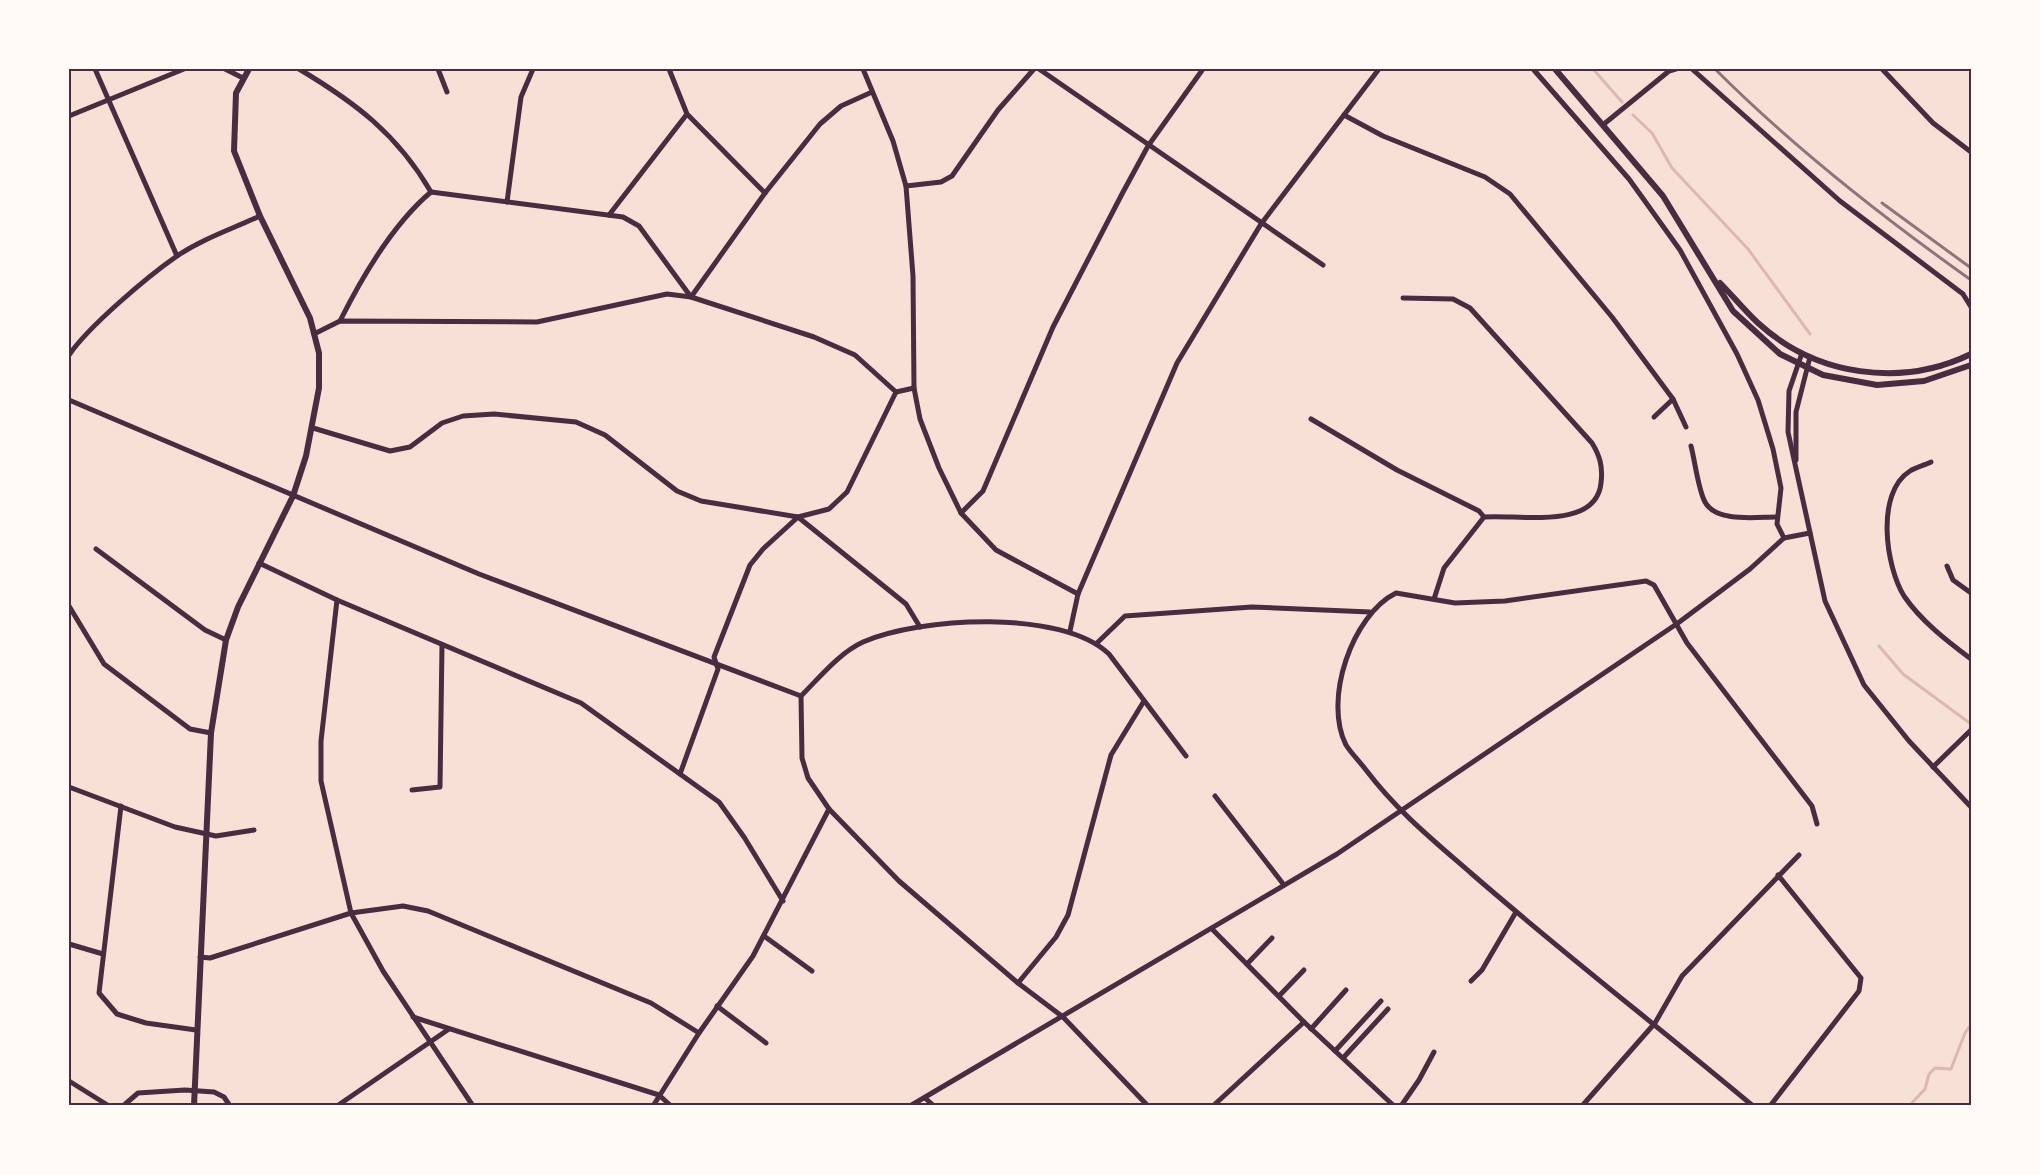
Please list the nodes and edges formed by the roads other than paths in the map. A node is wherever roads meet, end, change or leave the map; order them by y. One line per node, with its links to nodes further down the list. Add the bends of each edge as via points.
1 (95, 69): 22 (street)
2 (184, 69): 22 (street)
3 (225, 69): 19 (street)
4 (249, 69): 19 (street)
5 (299, 69): 30 (street, via 358,106 388,133 413,161)
6 (438, 69): 20 (street)
7 (533, 69): 32 (street, via 521,97)
8 (669, 69): 23 (street)
9 (863, 69): 21 (street)
10 (1034, 69): 29 (street, via 998,110 952,176 941,182)
11 (1039, 69): 27 (street)
12 (1203, 69): 27 (street)
13 (1380, 69): 24 (street)
14 (1533, 69): 65 (street, via 1629,179 1680,250 1733,346 1758,400 1773,449 1781,488)
15 (1555, 69): 26 (street)
16 (1676, 69): 26 (street)
17 (1692, 69): 41 (street, via 1840,201 1963,294)
18 (1882, 69): 28 (street, via 1934,123)
19 (243, 78): 34 (street, via 236,93 234,151)
20 (447, 92)
21 (872, 92): 29 (street); 31 (street, via 841,106 820,124)
22 (110, 99): 25 (street); 36 (street)
23 (687, 114): 31 (street); 33 (street)
24 (1344, 115): 35 (street); 53 (street, via 1383,136 1485,177 1510,194 1612,316)
25 (69, 116)
26 (1604, 124): 38 (street, via 1663,196)
27 (1148, 146): 35 (street); 63 (street, via 1075,280 983,491)
28 (1971, 152)
29 (906, 186): 51 (street, via 913,276)
30 (431, 192): 32 (street); 42 (street, via 412,207 356,290)
31 (765, 193): 39 (street)
32 (507, 202): 33 (street)
33 (609, 215): 39 (street, via 639,226)
34 (260, 216): 36 (street); 43 (street)
35 (1261, 224): 37 (street); 73 (street, via 1177,363)
36 (177, 256): 46 (street, via 78,342)
37 (1323, 266)
38 (1715, 278): 44 (street, via 1758,323); 48 (street, via 1725,301 1747,326)
39 (691, 297): 42 (street, via 667,294 537,322); 52 (street, via 814,337 855,355)
40 (1403, 298): 66 (street, via 1453,299 1470,308 1600,456 1601,485 1591,504 1582,511 1566,516)
41 (1971, 306)
42 (340, 321): 43 (street)
43 (314, 334): 58 (street, via 319,353 319,388)
44 (1802, 353): 47 (street); 48 (street)
45 (1971, 354): 47 (street, via 1945,364 1895,374 1855,372)
46 (69, 355)
47 (1810, 357): 50 (street)
48 (1798, 364): 50 (street); 61 (street, via 1788,401 1788,432)
49 (1971, 365): 50 (street, via 1924,381 1877,385)
50 (1808, 369): 61 (street, via 1796,412)
51 (914, 388): 52 (street); 63 (street, via 920,419)
52 (896, 392): 64 (street, via 847,492 829,509)
53 (1672, 399): 55 (street); 57 (street)
54 (69, 400): 62 (street)
55 (1654, 417)
56 (1311, 419): 66 (street, via 1397,470 1479,511)
57 (1686, 427)
58 (313, 428): 62 (street); 64 (street, via 390,451 410,447 442,423 463,416 494,414 576,422 605,435 677,491 701,501)
59 (1691, 446): 65 (street, via 1705,502 1713,509 1738,517)
60 (1931, 462): 84 (street, via 1909,472 1896,487 1887,534 1890,564 1904,596 1920,615)
61 (1796, 465): 67 (street)
62 (293, 496): 70 (street); 85 (street, via 479,574)
63 (961, 513): 73 (street, via 996,550)
64 (798, 517): 79 (street, via 906,604); 85 (street, via 750,565 714,657)
65 (1776, 517): 68 (street)
66 (1484, 518): 74 (street, via 1443,568)
67 (1810, 533): 68 (street); 91 (street, via 1825,601 1864,685)
68 (1784, 538): 78 (street, via 1750,569)
69 (96, 549): 81 (street, via 205,630)
70 (259, 563): 75 (street); 81 (street)
71 (1947, 566): 72 (street, via 1953,580)
72 (1971, 593)
73 (1078, 594): 80 (street)
74 (1434, 599): 77 (street, via 1396,592); 78 (street, via 1455,603 1505,601 1646,581 1654,585)
75 (337, 600): 83 (street); 108 (street, via 321,741 321,782)
76 (69, 606): 88 (street, via 104,664 190,729)
77 (1370, 612): 82 (street, via 1252,608 1125,616); 99 (street, via 1354,641 1341,681 1338,717 1347,745)
78 (1678, 622): 99 (street); 100 (street, via 1687,643 1812,806)
79 (920, 627): 80 (street, via 960,622); 86 (street, via 861,643)
80 (1070, 631): 82 (street)
81 (226, 640): 88 (street)
82 (1098, 643): 87 (street)
83 (442, 645): 92 (street, via 581,703); 94 (street, via 440,787)
84 (1971, 659)
85 (716, 663): 86 (street); 92 (street, via 718,669)
86 (801, 696): 98 (street, via 802,758 808,778)
87 (1144, 701): 90 (street); 119 (street, via 1111,754 1068,915 1056,937)
88 (211, 733): 102 (street)
89 (1969, 733): 91 (street)
90 (1186, 756)
91 (1933, 767): 97 (street)
92 (680, 774): 106 (street, via 719,802)
93 (69, 787): 96 (street)
94 (412, 790)
95 (1215, 796): 105 (street)
96 (121, 806): 102 (street, via 175,827); 113 (street)
97 (1971, 807)
98 (829, 809): 106 (street); 119 (street, via 899,881)
99 (1400, 812): 105 (street); 107 (street)
100 (1817, 824)
101 (254, 830): 102 (street)
102 (206, 834): 114 (street)
103 (1798, 855): 104 (street)
104 (1778, 875): 128 (street, via 1682,976); 158 (street, via 1862,978 1859,991)
105 (1284, 885): 109 (street)
106 (783, 901): 110 (street)
107 (1516, 912): 118 (street, via 1482,970); 128 (street)
108 (351, 913): 114 (street, via 210,958); 125 (street); 132 (street, via 404,906 428,911 651,1003)
109 (1213, 930): 115 (street); 126 (street)
110 (764, 936): 116 (street); 123 (street)
111 (1272, 938): 115 (street)
112 (69, 944): 113 (street)
113 (103, 954): 131 (street, via 99,993 117,1014 146,1023)
114 (200, 957): 131 (street)
115 (1247, 964): 121 (street)
116 (812, 970)
117 (1304, 970): 121 (street)
118 (1471, 981)
119 (1018, 983): 126 (street)
120 (1346, 990): 130 (street)
121 (1279, 996): 127 (street)
122 (1381, 1001): 135 (street)
123 (717, 1006): 132 (street); 134 (street)
124 (1388, 1009): 137 (street)
125 (413, 1017): 129 (street); 133 (street)
126 (1063, 1017): 141 (street); 152 (street)
127 (1304, 1022): 130 (street); 153 (street)
128 (1654, 1023): 156 (street); 157 (street)
129 (449, 1029): 133 (street); 140 (street)
130 (1311, 1029): 135 (street)
131 (196, 1030): 139 (street)
132 (699, 1033): 140 (street)
133 (428, 1043): 142 (street); 147 (street)
134 (766, 1043)
135 (1335, 1051): 137 (street)
136 (1434, 1052): 155 (street)
137 (1343, 1058): 154 (street)
138 (69, 1081): 143 (street)
139 (194, 1090): 144 (street, via 138,1093); 145 (street); 146 (street, via 214,1092)
140 (659, 1095): 148 (street); 149 (street)
141 (925, 1098): 150 (street); 151 (street)
142 (341, 1105)
143 (109, 1106)
144 (123, 1106)
145 (194, 1106)
146 (230, 1106)
147 (473, 1106)
148 (653, 1106)
149 (671, 1106)
150 (910, 1106)
151 (934, 1106)
152 (1148, 1106)
153 (1213, 1106)
154 (1394, 1106)
155 (1401, 1106)
156 (1582, 1106)
157 (1753, 1106)
158 (1770, 1106)

